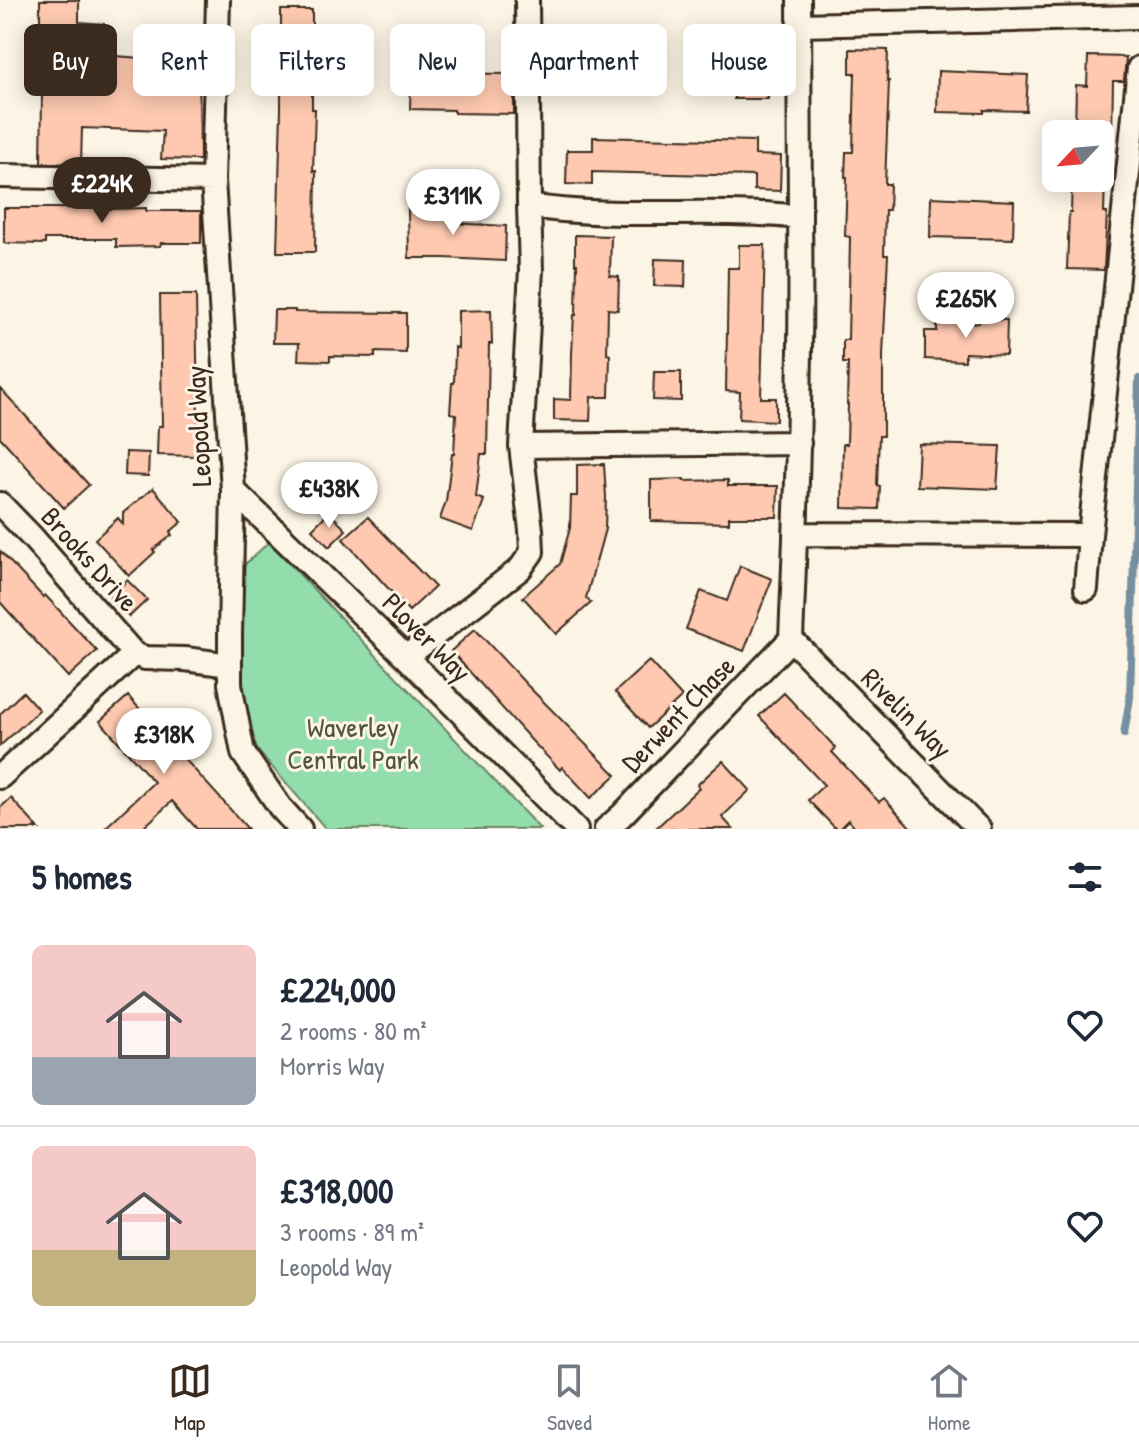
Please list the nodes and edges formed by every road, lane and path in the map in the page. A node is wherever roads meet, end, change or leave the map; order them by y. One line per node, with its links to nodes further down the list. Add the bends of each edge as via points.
1 (218, 0): 8 (street, Leopold Way)
2 (527, 0): 9 (street)
3 (799, 0): 5 (street)
4 (1139, 17): 5 (street)
5 (799, 25): 10 (street)
6 (1139, 68): 16 (street)
7 (0, 176): 8 (street)
8 (213, 180): 13 (street, Leopold Way)
9 (529, 206): 10 (street); 12 (street, via 531,270)
10 (800, 217): 11 (street)
11 (799, 443): 12 (street); 15 (street)
12 (521, 446): 20 (street, via 532,552 520,569)
13 (233, 490): 20 (street, Plover Way); 21 (street, Leopold Way)
14 (0, 504): 19 (street, Brooks Drive)
15 (795, 534): 16 (street); 18 (street)
16 (1090, 535): 17 (street)
17 (1086, 589)
18 (791, 639): 23 (street, Derwent Chase); 26 (street, Rivelin Way)
19 (134, 654): 21 (street); 22 (street)
20 (406, 657): 25 (street, Plover Way)
21 (230, 665): 24 (street, Leopold Way, via 243,753)
22 (0, 777)
23 (621, 824)
24 (300, 829)
25 (576, 829)
26 (979, 829)

